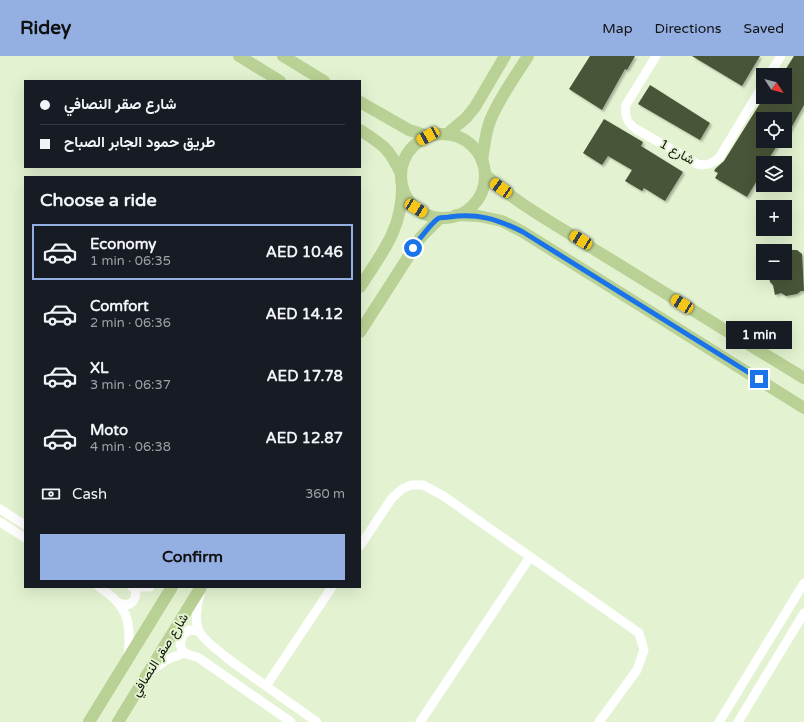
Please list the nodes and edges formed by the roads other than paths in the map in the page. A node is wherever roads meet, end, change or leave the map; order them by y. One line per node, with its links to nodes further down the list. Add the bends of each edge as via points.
1 (239, 56): 8 (main road)
2 (283, 56): 9 (main road)
3 (505, 56): 13 (main road, via 466,118)
4 (528, 56): 15 (main road, via 490,121)
5 (656, 56): 10 (street, شارع 1, via 626,105 627,119 636,129 697,164 706,165 719,158)
6 (781, 56): 7 (street)
7 (773, 68)
8 (278, 80)
9 (322, 80)
10 (756, 97)
11 (361, 103): 14 (main road, via 409,130)
12 (361, 131): 16 (main road, via 383,145 391,154)
13 (447, 134): 14 (main road); 15 (main road, via 462,138 474,147)
14 (428, 136): 16 (main road, via 417,142 409,151 403,162)
15 (482, 161): 17 (main road)
16 (401, 174): 18 (main road)
17 (485, 174): 19 (main road, via 483,188 477,199 468,209); 24 (main road, via 537,213)
18 (402, 187): 20 (main road, via 416,208 427,215); 21 (main road, via 400,214 390,239)
19 (456, 215): 20 (main road); 23 (main road, via 502,221 523,232)
20 (440, 218): 22 (main road, via 421,237)
21 (361, 285)
22 (361, 330)
23 (747, 372): 25 (main road); 26 (street)
24 (804, 378)
25 (804, 408)
26 (804, 414)
27 (0, 509): 29 (street)
28 (0, 522): 30 (street)
29 (24, 524)
30 (24, 537)
31 (361, 544): 32 (street, via 392,498 411,485 422,485 442,495)
32 (530, 558): 52 (street); 53 (street, via 639,633 644,650 636,670)
33 (804, 583): 54 (street)
34 (101, 588): 40 (street)
35 (134, 588): 40 (street, via 136,597 133,602 124,605)
36 (171, 588): 45 (main road, شارع صقر النصافي)
37 (201, 588): 46 (main road, شارع صقر النصافي)
38 (202, 588): 43 (street, via 196,620)
39 (331, 588): 47 (street)
40 (119, 603): 45 (street, via 129,624)
41 (804, 613): 42 (street)
42 (801, 625): 55 (street)
43 (199, 631): 44 (street, via 189,630 182,636 180,645); 47 (street, via 218,650)
44 (184, 653): 46 (street, via 166,660); 50 (street, via 199,658)
45 (128, 660): 48 (main road, شارع صقر النصافي)
46 (147, 675): 49 (main road, شارع صقر النصافي)
47 (266, 686): 51 (street)
48 (89, 722)
49 (118, 722)
50 (291, 722)
51 (317, 722)
52 (420, 722)
53 (599, 722)
54 (719, 722)
55 (738, 722)

